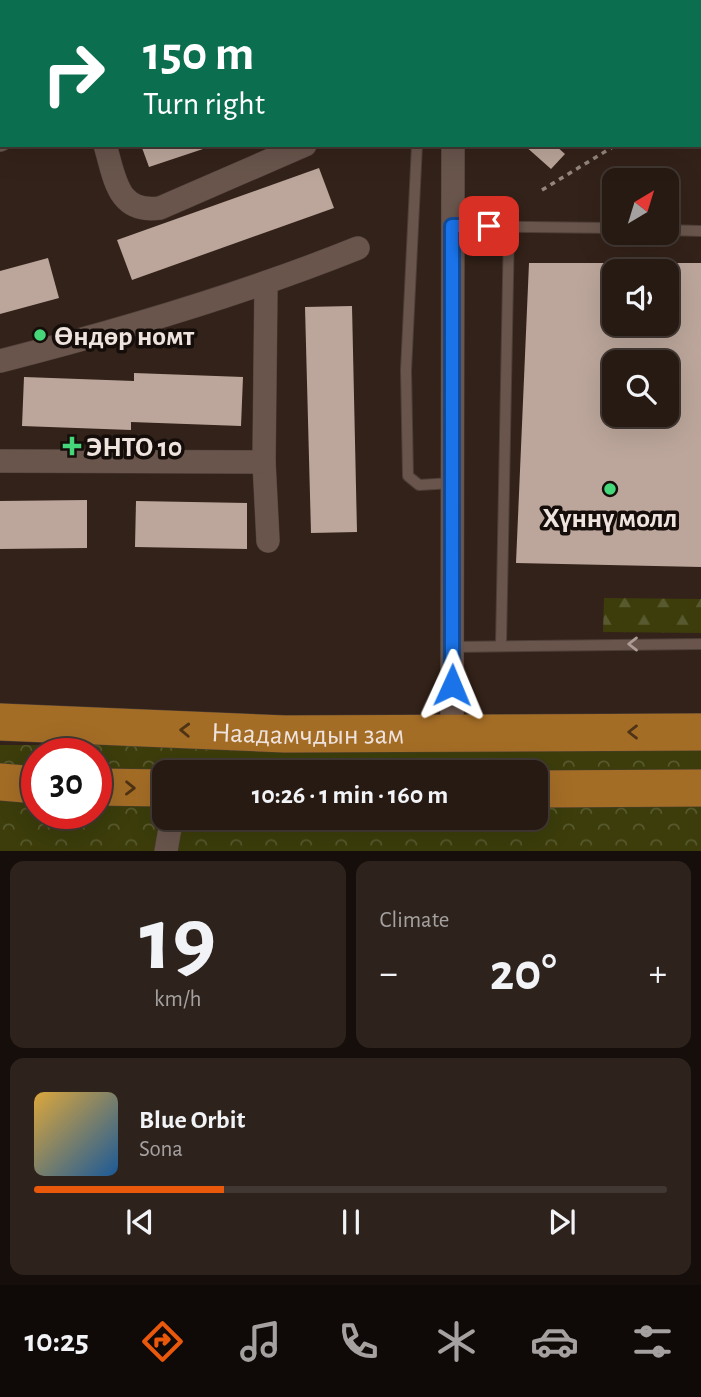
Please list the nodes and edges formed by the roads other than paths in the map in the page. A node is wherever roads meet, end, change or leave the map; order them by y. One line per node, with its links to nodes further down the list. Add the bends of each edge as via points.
1 (106, 147): 2 (street, via 118,188 128,202 143,210 160,208)
2 (300, 147)
3 (417, 147): 15 (lane, via 406,370 408,476 419,485)
4 (453, 147): 5 (street)
5 (452, 226): 6 (lane); 15 (street)
6 (509, 227): 7 (lane); 18 (lane)
7 (602, 228)
8 (679, 231): 9 (lane)
9 (701, 232)
10 (358, 248): 11 (street)
11 (266, 285): 12 (street, via 108,334); 14 (street)
12 (0, 361)
13 (0, 461): 14 (street)
14 (264, 463): 16 (street)
15 (452, 483): 19 (street)
16 (268, 541)
17 (701, 644): 18 (lane, one-way to 18)
18 (501, 645): 19 (lane)
19 (452, 647): 21 (street)
20 (0, 722): 21 (highway, Наадамчдын зам, one-way to 20, via 285,734)
21 (452, 732): 22 (highway, Наадамчдын зам, one-way to 21)
22 (701, 732)
23 (0, 782): 24 (highway)
24 (21, 784)
25 (112, 787): 26 (highway, one-way to 26)
26 (152, 788)
27 (548, 789): 28 (highway)
28 (701, 789)
29 (170, 830): 30 (street)
30 (166, 851)

